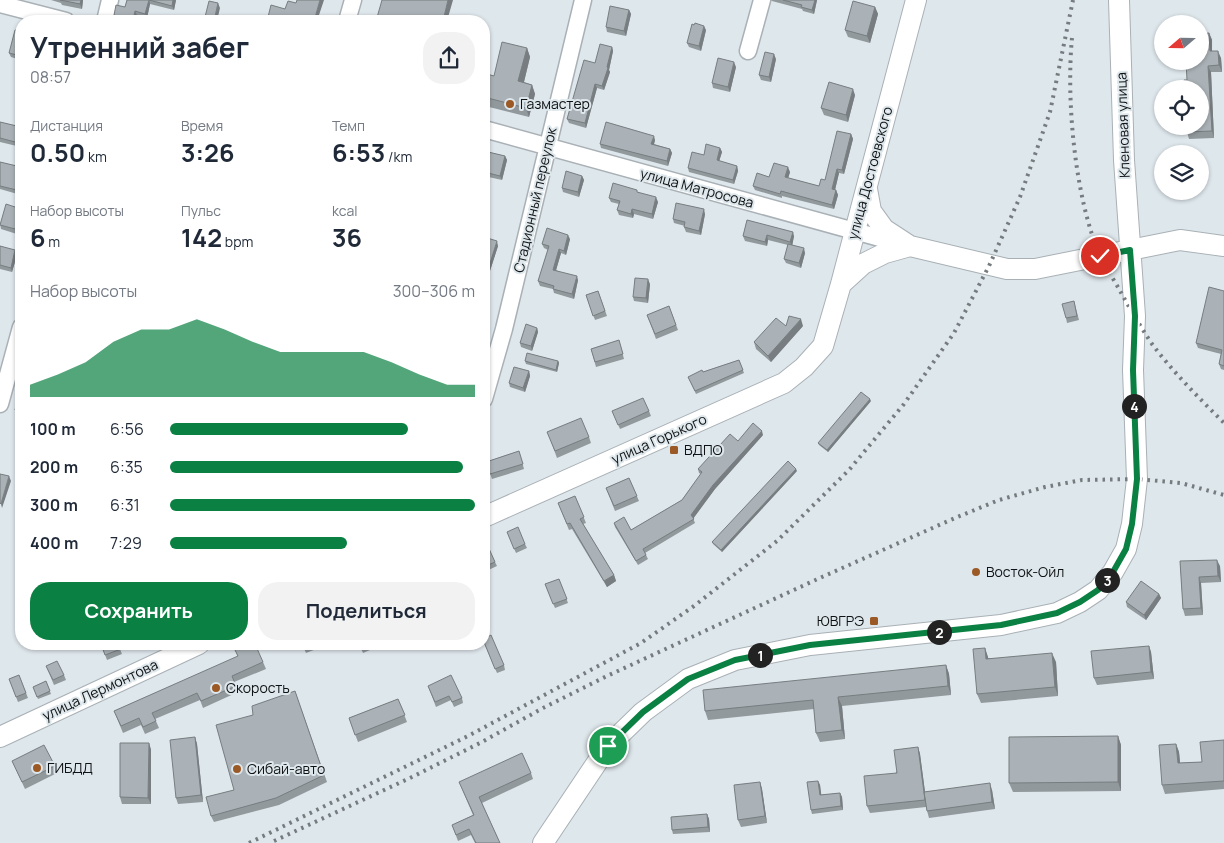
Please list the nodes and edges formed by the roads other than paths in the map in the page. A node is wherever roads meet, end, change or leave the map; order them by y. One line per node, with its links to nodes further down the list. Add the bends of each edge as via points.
1 (110, 0): 9 (street)
2 (353, 0): 10 (street)
3 (584, 0): 13 (street, Стадионный переулок)
4 (762, 0): 11 (street)
5 (916, 0): 14 (main road, улица Достоевского)
6 (1120, 0): 18 (main road, Кленовая улица)
7 (0, 4): 8 (street)
8 (43, 15)
9 (106, 15)
10 (349, 15)
11 (748, 51)
12 (490, 131): 13 (street, улица Матросова)
13 (547, 148): 15 (street, улица Матросова); 23 (street, Стадионный переулок)
14 (866, 188): 15 (main road, улица Достоевского); 16 (main road, улица Матросова, via 872,211 884,229)
15 (855, 231): 16 (street, улица Матросова); 19 (main road, улица Достоевского)
16 (910, 246): 18 (main road, улица Матросова, via 1007,269 1035,269); 19 (main road, via 863,264)
17 (1224, 246): 18 (main road, улица Матросова, via 1180,240)
18 (1130, 250): 28 (main road, Кленовая улица, via 1135,316 1133,370 1137,479 1126,549 1098,590 1057,613 1031,619 810,645 735,660 688,679 643,712 608,746)
19 (841, 284): 20 (main road, улица Достоевского)
20 (823, 346): 25 (main road, улица Горького, via 784,383)
21 (15, 354): 22 (street)
22 (10, 376): 24 (street)
23 (490, 378)
24 (0, 404)
25 (490, 511)
26 (175, 650): 27 (main road, улица Лермонтова)
27 (0, 737)
28 (543, 843)

